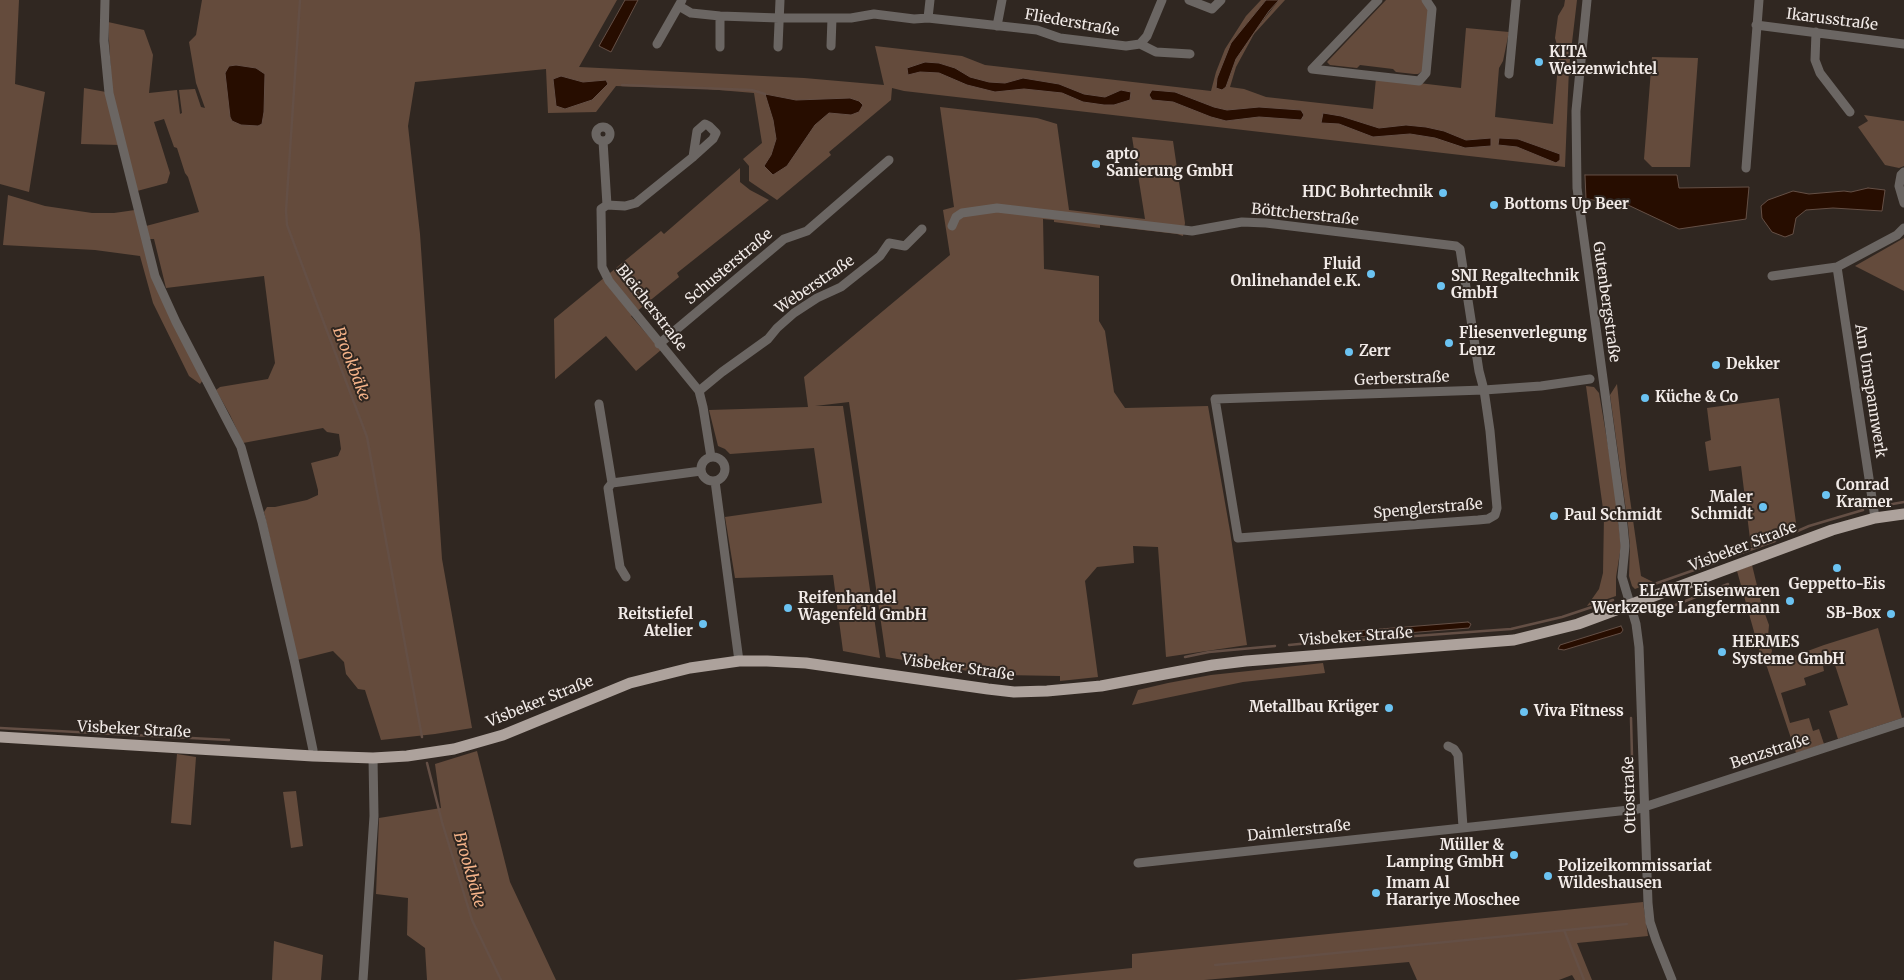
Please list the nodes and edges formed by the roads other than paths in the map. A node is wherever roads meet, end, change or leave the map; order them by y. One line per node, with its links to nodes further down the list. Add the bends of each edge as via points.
1 (105, 0): 60 (street, via 104,40 109,92 155,276 241,447 262,522)
2 (780, 0): 15 (street)
3 (930, 0): 17 (street)
4 (1002, 0): 19 (street)
5 (1162, 0): 22 (street, via 1147,36)
6 (1189, 0): 7 (street, via 1212,9)
7 (1221, 0)
8 (1378, 0): 9 (street, via 1312,69 1419,81 1426,73 1432,9)
9 (1426, 0)
10 (1516, 0): 28 (street)
11 (1587, 0): 55 (street, Gutenbergstraße, via 1576,111 1576,188 1623,525 1622,577)
12 (1758, 0): 18 (street)
13 (680, 3): 14 (street, Fliederstraße, via 691,13); 21 (street)
14 (720, 16): 15 (street, Fliederstraße); 25 (street)
15 (779, 18): 16 (street, Fliederstraße); 26 (street)
16 (832, 18): 17 (street, Fliederstraße, via 874,14); 24 (street)
17 (928, 18): 19 (street, Fliederstraße)
18 (1756, 25): 20 (street, Ikarusstraße); 33 (street)
19 (997, 26): 22 (street, Fliederstraße, via 1036,30 1060,38 1126,46)
20 (1816, 32): 23 (street, Ikarusstraße); 29 (street, via 1815,60 1820,73)
21 (657, 44)
22 (1140, 44): 27 (street, via 1156,52)
23 (1904, 44)
24 (831, 46)
25 (720, 47)
26 (778, 47)
27 (1190, 54)
28 (1508, 74)
29 (1850, 112)
30 (603, 141): 36 (street, Bleicherstraße)
31 (693, 157): 36 (street, via 636,203)
32 (889, 160): 42 (street, Schusterstraße, via 807,231 784,239)
33 (1746, 168)
34 (1904, 172): 35 (street, via 1898,186)
35 (1904, 203)
36 (607, 205): 42 (street, Bleicherstraße, via 601,209 602,267 609,281)
37 (952, 226): 44 (street, Böttcherstraße, via 962,213 997,208 1192,231 1242,222 1266,223 1456,246 1460,249 1478,371)
38 (1904, 228): 40 (street, via 1897,235)
39 (922, 229): 45 (street, Weberstraße, via 905,246 889,243 880,256 841,287 794,313 768,339)
40 (1837, 267): 41 (street); 52 (street, Am Umspannwerk)
41 (1772, 276)
42 (659, 344): 45 (street, Bleicherstraße)
43 (1590, 380): 44 (street, Gerberstraße)
44 (1484, 390): 53 (street, Spenglerstraße, via 1495,480 1495,515 1472,521); 53 (street, Gerberstraße, via 1215,399)
45 (699, 391): 47 (street, Bleicherstraße)
46 (599, 404): 50 (street)
47 (711, 457): 48 (street, via 704,460); 49 (street, via 722,460 725,467 722,478)
48 (701, 471): 49 (street, via 704,478); 50 (street)
49 (715, 481): 56 (street)
50 (612, 483): 54 (street, via 608,488 620,566)
51 (1904, 514): 52 (main road, Visbeker Straße)
52 (1876, 518): 55 (main road, Visbeker Straße, via 1832,530)
53 (1238, 538)
54 (626, 577)
55 (1631, 605): 56 (main road, Visbeker Straße, via 1578,624 1514,640 1238,662 1100,686 1047,691 1014,692 813,664); 62 (street, Ottostraße, via 1640,647)
56 (739, 661): 61 (main road, Visbeker Straße, via 690,668 630,683 473,744 434,753)
57 (1904, 722): 62 (street, Benzstraße)
58 (0, 738): 60 (main road, Visbeker Straße)
59 (1448, 746): 63 (street, via 1458,755)
60 (313, 756): 61 (main road, Visbeker Straße)
61 (373, 758): 65 (street, via 374,816)
62 (1644, 808): 63 (street, Daimlerstraße); 66 (street, Ottostraße, via 1650,922)
63 (1463, 827): 64 (street, Daimlerstraße)
64 (1138, 863)
65 (363, 980)
66 (1672, 980)

